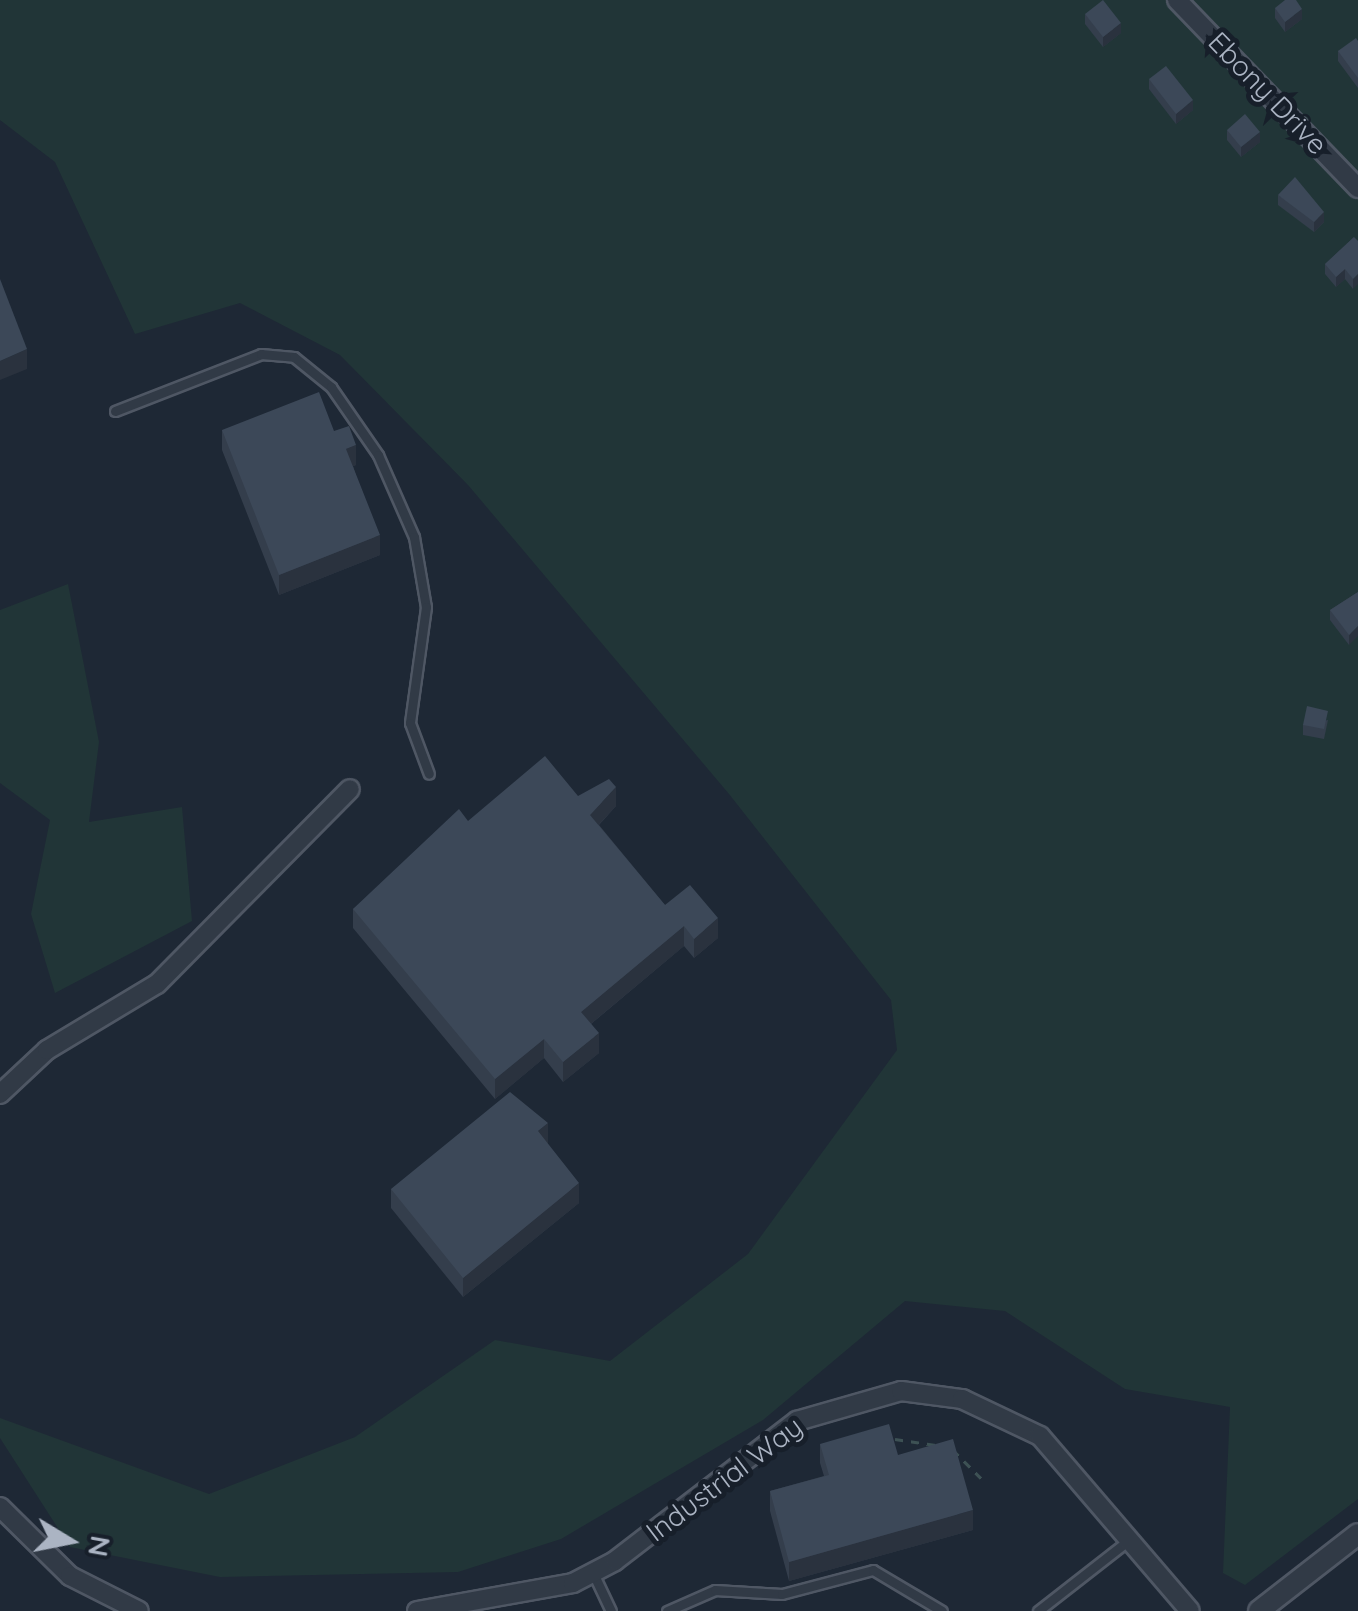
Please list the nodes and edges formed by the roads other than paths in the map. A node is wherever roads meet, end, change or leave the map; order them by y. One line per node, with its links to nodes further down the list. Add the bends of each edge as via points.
1 (1177, 0): 2 (street, Ebony Drive)
2 (1358, 188)
3 (115, 412): 4 (lane, via 261,354 294,358 332,387 378,455 414,537 426,608 410,723)
4 (429, 774)
5 (350, 789): 6 (street, via 157,984 47,1050)
6 (0, 1094)
7 (0, 1507): 11 (street, via 70,1576)
8 (1358, 1534): 18 (street)
9 (1131, 1538): 10 (street, Industrial Way, via 1063,1457 1018,1422 962,1399 901,1392 797,1421); 16 (lane); 17 (street, Industrial Way)
10 (593, 1573): 12 (street, Industrial Way, via 520,1598); 13 (lane)
11 (139, 1611)
12 (417, 1611)
13 (611, 1611)
14 (667, 1611): 15 (lane, via 714,1590 782,1594 872,1570)
15 (942, 1611)
16 (1038, 1611)
17 (1190, 1611)
18 (1259, 1611)

